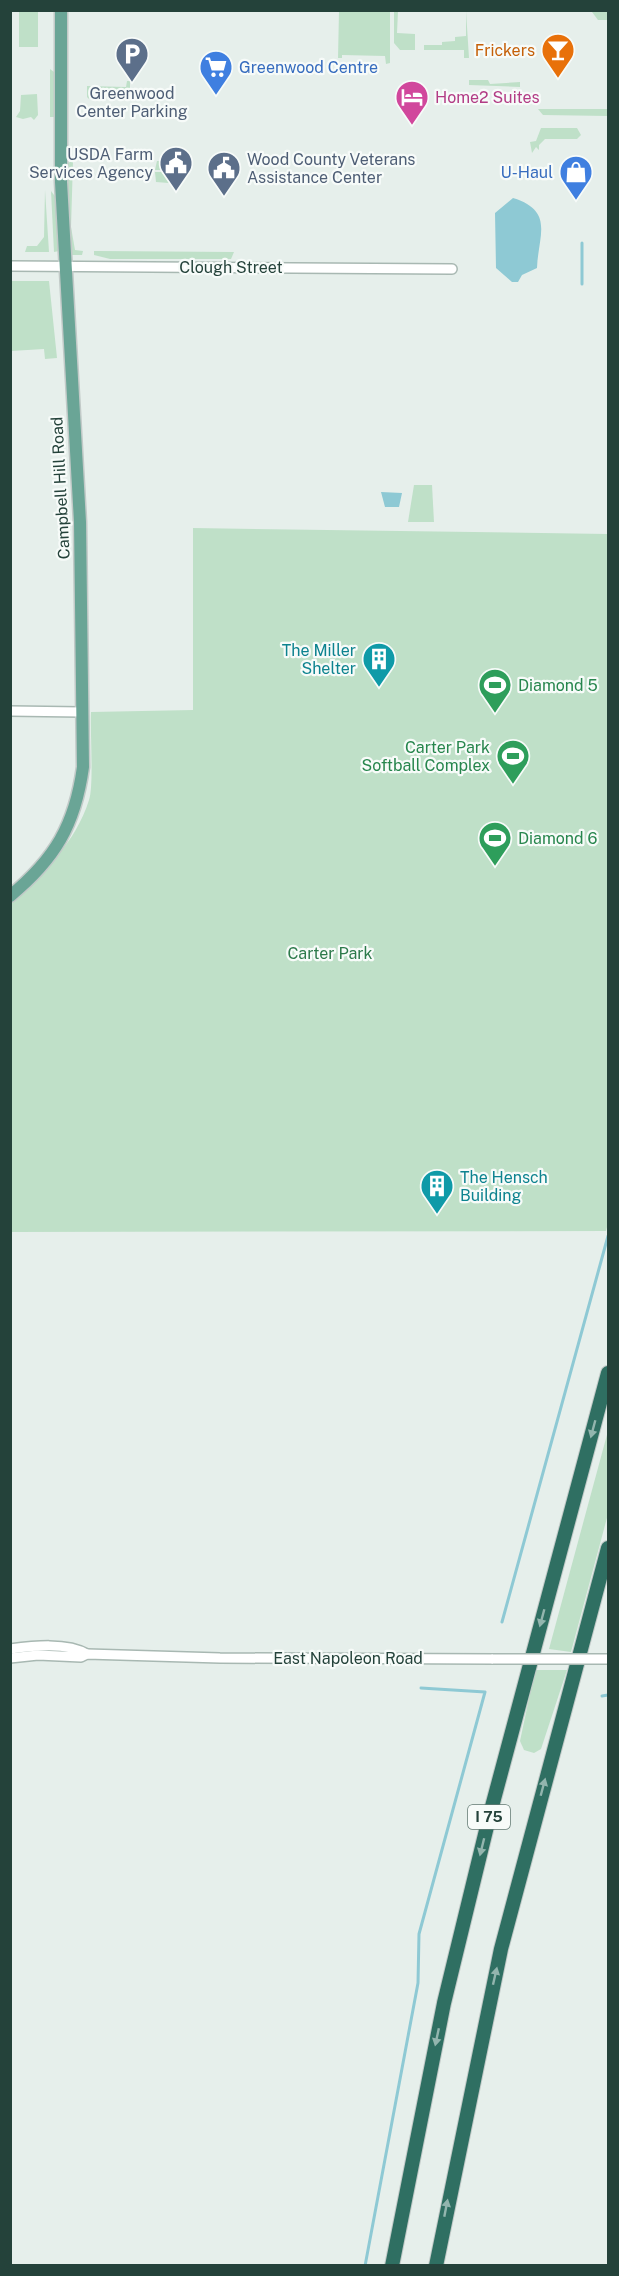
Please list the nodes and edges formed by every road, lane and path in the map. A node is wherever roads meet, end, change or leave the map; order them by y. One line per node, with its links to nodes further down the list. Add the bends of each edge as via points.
1 (54, 10): 3 (main road, Campbell Hill Road)
2 (61, 10): 3 (main road, Campbell Hill Road)
3 (59, 56): 5 (main road, Campbell Hill Road)
4 (10, 266): 5 (street, Clough Street)
5 (65, 266): 6 (street, Clough Street); 8 (main road, Campbell Hill Road, via 80,522)
6 (452, 269)
7 (10, 711): 8 (street)
8 (81, 712): 9 (main road, Campbell Hill Road, via 83,767 71,820 43,867)
9 (10, 896)
10 (609, 1373): 16 (highway, I 75, one-way to 16, via 484,1836 442,2014)
11 (609, 1548): 17 (highway, I 75, one-way to 11, via 501,1949)
12 (10, 1648): 13 (street, East Napoleon Road, via 60,1648)
13 (87, 1654): 14 (street, East Napoleon Road); 15 (street, East Napoleon Road, bridge)
14 (10, 1658)
15 (609, 1659)
16 (392, 2265)
17 (436, 2265)

